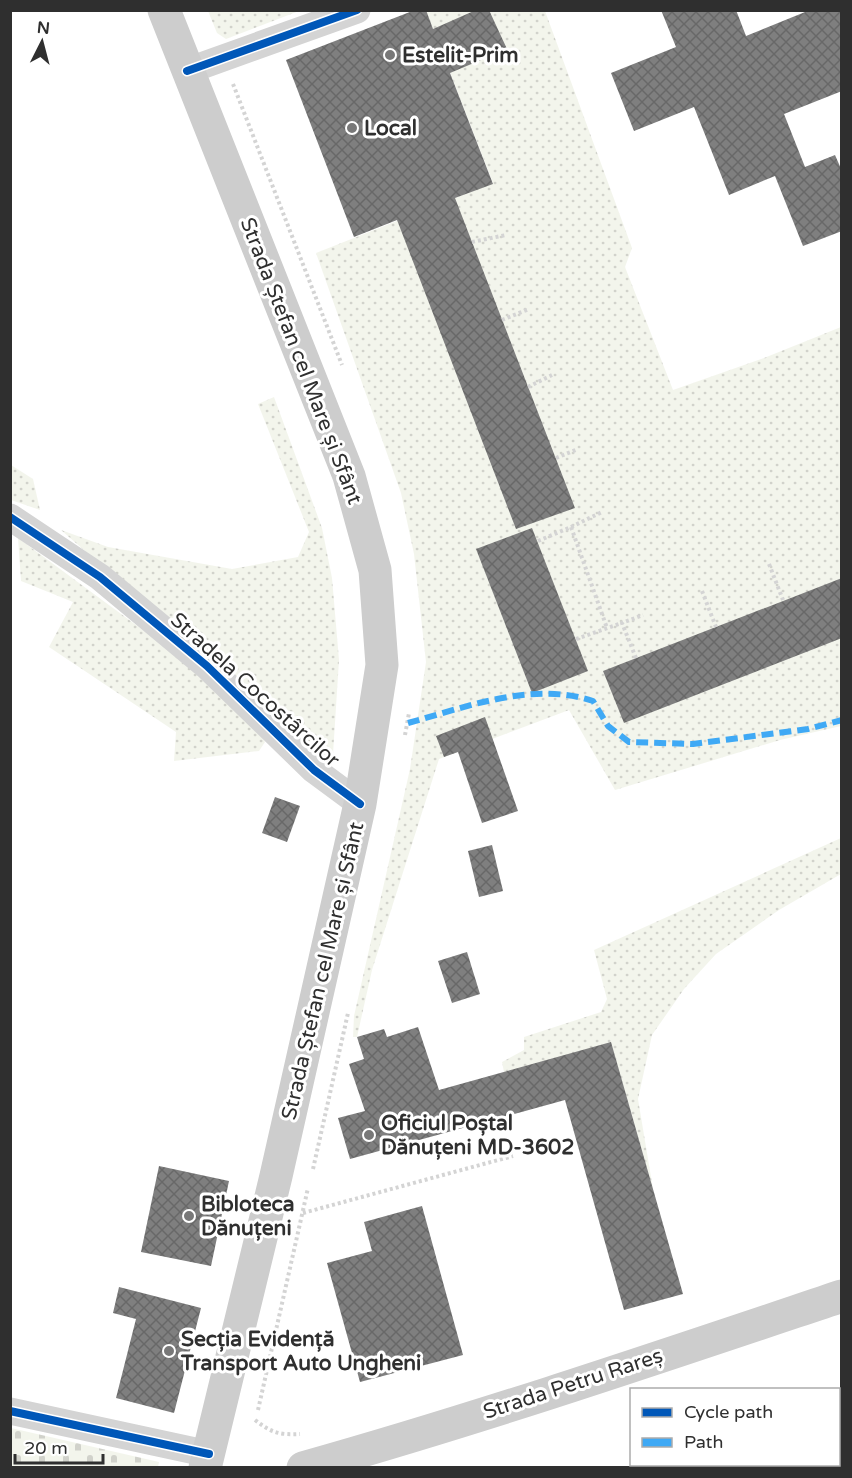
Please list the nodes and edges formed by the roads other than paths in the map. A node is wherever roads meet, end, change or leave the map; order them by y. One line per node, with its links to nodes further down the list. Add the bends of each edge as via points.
1 (164, 10): 3 (main road, Strada Ștefan cel Mare și Sfânt)
2 (357, 10): 3 (street)
3 (187, 70): 5 (main road, Strada Ștefan cel Mare și Sfânt, via 349,476 375,570 382,665)
4 (10, 517): 5 (street, Stradela Cocostârcilor, via 100,577 207,666 314,770)
5 (360, 804): 9 (main road, Strada Ștefan cel Mare și Sfânt)
6 (842, 1296): 8 (main road, Strada Petru Rareș)
7 (10, 1411): 9 (street)
8 (367, 1459): 10 (main road, Strada Petru Rareș)
9 (207, 1461)
10 (303, 1467)

